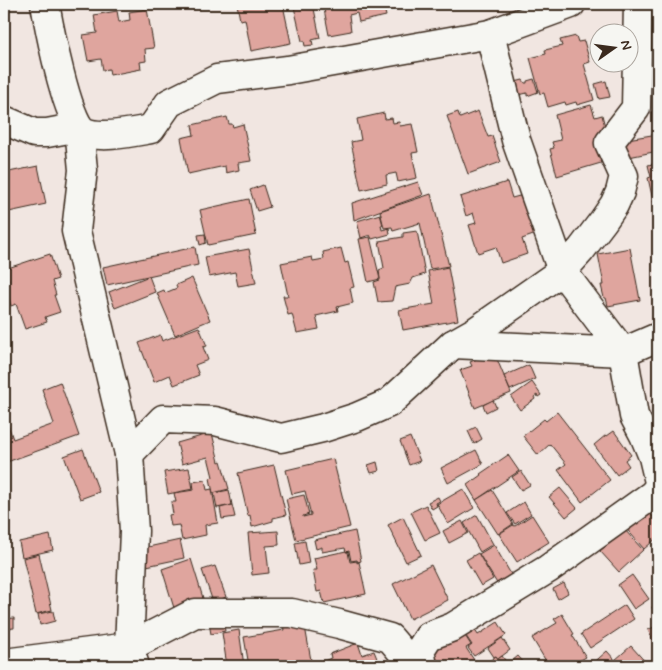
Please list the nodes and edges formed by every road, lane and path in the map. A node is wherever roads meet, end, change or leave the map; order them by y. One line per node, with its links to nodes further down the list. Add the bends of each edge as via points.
1 (45, 4): 6 (street, via 64,88)
2 (571, 4): 4 (street)
3 (638, 4): 7 (street, via 636,108 609,142 624,176 620,192 604,221)
4 (490, 34): 6 (street, via 288,70 217,79 168,103 152,129 106,135 85,132); 7 (street, via 516,140)
5 (4, 120): 6 (street, via 34,133)
6 (79, 127): 11 (street, via 83,170 76,231)
7 (562, 271): 9 (street); 10 (street)
8 (658, 336): 10 (street)
9 (454, 344): 10 (street); 11 (street, via 389,403 357,417 282,438 215,421 163,419)
10 (623, 352): 12 (street, via 634,416 653,457)
11 (129, 454): 14 (street, via 134,532)
12 (658, 478)
13 (658, 488): 17 (street, via 548,569 453,627 429,636 420,650)
14 (132, 656): 15 (street); 16 (street, via 195,614 292,613 390,638)
15 (4, 663)
16 (414, 666)
17 (424, 666)

